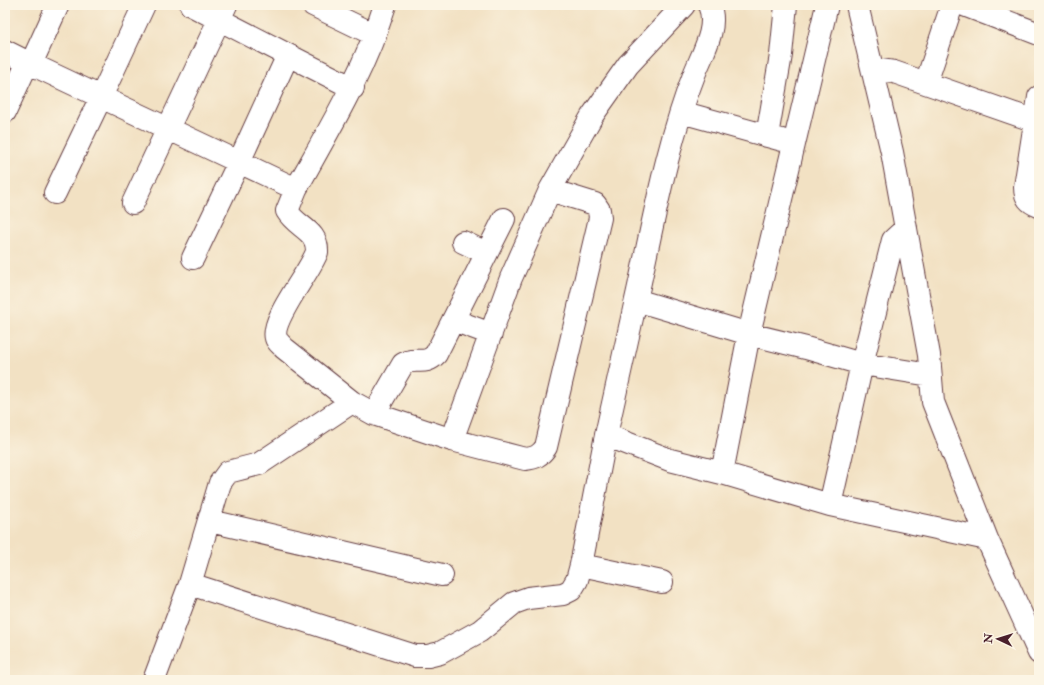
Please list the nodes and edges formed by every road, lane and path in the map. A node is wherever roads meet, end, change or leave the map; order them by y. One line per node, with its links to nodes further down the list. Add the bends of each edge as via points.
1 (58, 5): 18 (street)
2 (144, 5): 22 (street)
3 (191, 5): 13 (street)
4 (313, 5): 15 (street)
5 (385, 5): 15 (street)
6 (684, 5): 32 (street, via 628,65 592,116)
7 (709, 5): 25 (street, via 711,32)
8 (786, 5): 28 (street, via 781,55)
9 (827, 5): 29 (street)
10 (857, 5): 19 (street)
11 (952, 5): 20 (street)
12 (964, 5): 14 (street)
13 (223, 12): 17 (street); 27 (street)
14 (1039, 34)
15 (375, 35): 21 (street)
16 (5, 51): 18 (street)
17 (288, 55): 21 (street); 30 (street)
18 (30, 63): 22 (street); 24 (street)
19 (873, 69): 20 (street, via 894,72); 37 (street)
20 (926, 83): 26 (street)
21 (352, 88): 31 (street)
22 (101, 97): 27 (street); 33 (street)
23 (1039, 97): 26 (street)
24 (5, 112)
25 (681, 112): 28 (street); 41 (street)
26 (1035, 121): 35 (street, via 1025,195 1028,200)
27 (168, 128): 30 (street); 34 (street)
28 (767, 136): 29 (street)
29 (793, 143): 44 (street)
30 (239, 162): 31 (street); 40 (street)
31 (296, 189): 47 (street, via 287,211 312,234 318,245 317,252 281,314 276,327 276,338 284,348)
32 (550, 190): 43 (street, via 511,278); 50 (street, via 595,204 600,218 546,447 534,458 525,459)
33 (55, 193)
34 (133, 203)
35 (1039, 206)
36 (504, 219): 39 (street)
37 (906, 228): 45 (street, via 893,240); 46 (street, via 929,355)
38 (463, 242): 39 (street)
39 (486, 253): 42 (street)
40 (193, 258)
41 (636, 300): 44 (street); 49 (street)
42 (453, 320): 43 (street); 48 (street, via 431,360 409,361 403,364)
43 (491, 334): 50 (street)
44 (749, 334): 45 (street); 51 (street)
45 (862, 364): 46 (street); 52 (street)
46 (930, 375): 54 (street, via 933,402)
47 (346, 398): 48 (street); 53 (street, via 259,464 228,472 223,476)
48 (374, 414): 50 (street)
49 (606, 435): 51 (street, via 670,460); 55 (street)
50 (452, 440)
51 (722, 473): 52 (street)
52 (830, 504): 54 (street)
53 (210, 521): 56 (street); 58 (street)
54 (987, 539): 59 (street)
55 (582, 565): 57 (street); 58 (street, via 571,590 563,594 528,598 514,603 480,631 440,653 428,656 415,656)
56 (442, 575)
57 (662, 582)
58 (190, 584): 60 (street)
59 (1039, 653)
60 (154, 680)

